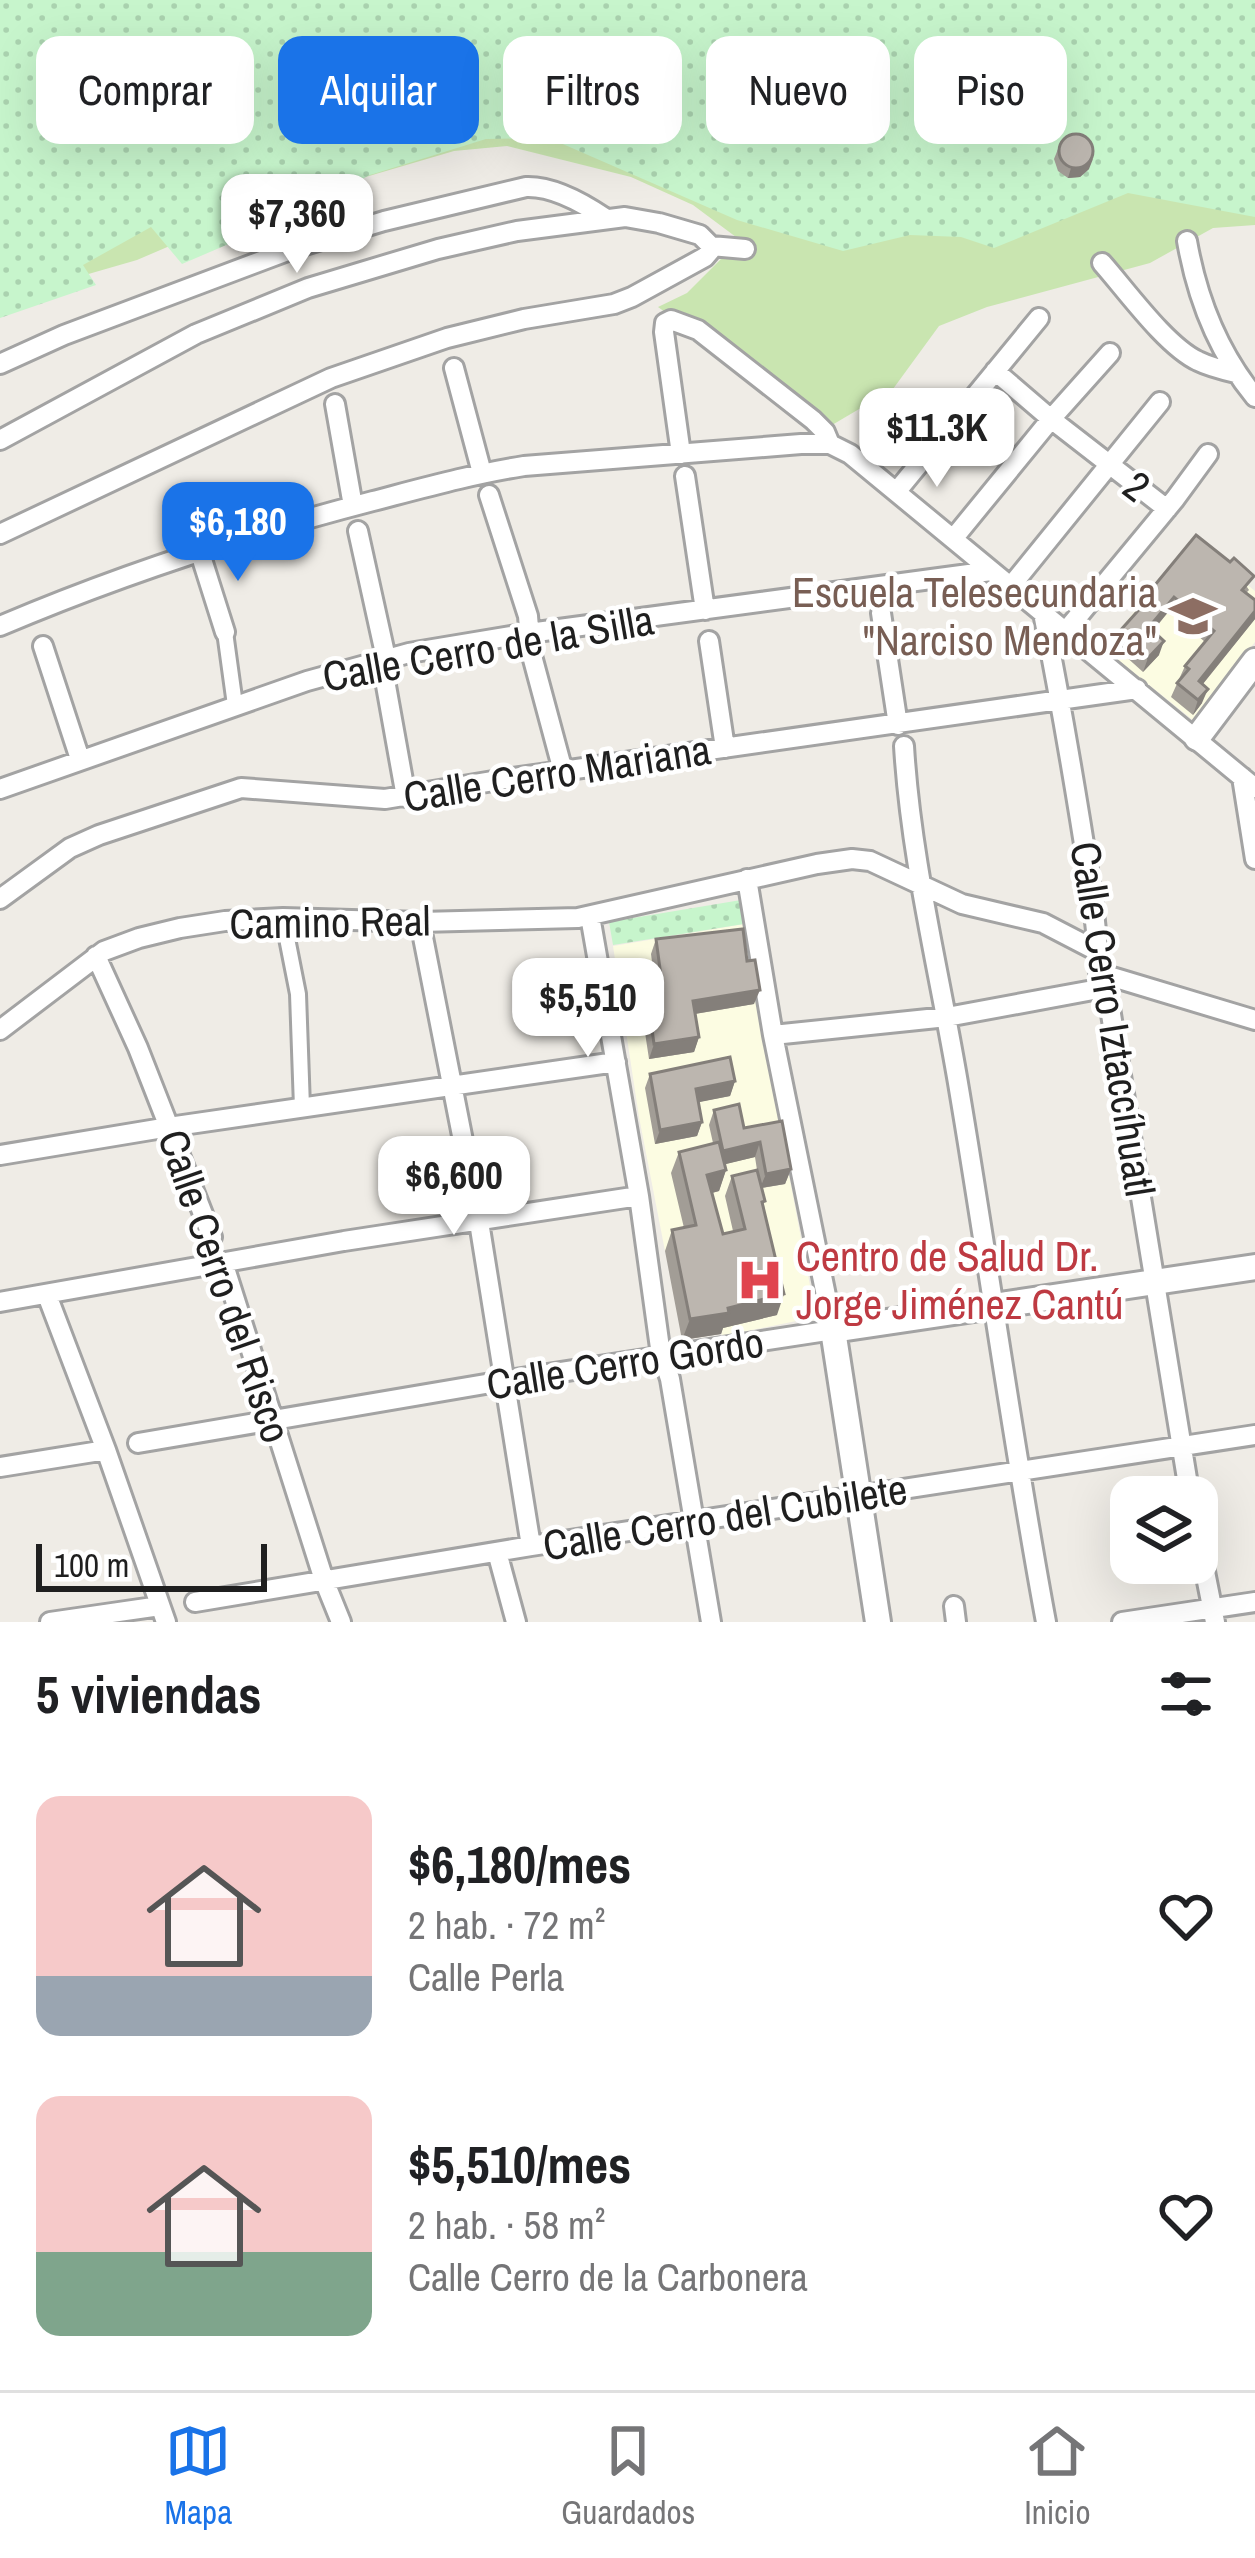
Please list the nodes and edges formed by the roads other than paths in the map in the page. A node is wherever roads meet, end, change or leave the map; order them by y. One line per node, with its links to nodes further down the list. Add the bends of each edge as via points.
1 (605, 218): 3 (street, via 659,223); 8 (street, via 537,186 447,213 384,221); 16 (street, via 438,249 308,288 196,334)
2 (1187, 241): 11 (street, via 1194,280)
3 (711, 246): 4 (street); 28 (street, via 705,257 614,304 447,338 331,378)
4 (745, 249)
5 (1102, 263): 11 (street, via 1186,355)
6 (1039, 318): 10 (street)
7 (1110, 353): 15 (street)
8 (0, 364)
9 (454, 368): 21 (street)
10 (995, 371): 15 (street, 2); 23 (street)
11 (1236, 373): 12 (street)
12 (1255, 397)
13 (1160, 402): 20 (street)
14 (335, 404): 25 (street)
15 (1051, 419): 20 (street, 2); 29 (street)
16 (0, 440)
17 (830, 444): 18 (street); 18 (street, via 813,420 698,330 671,320 664,332); 23 (street)
18 (681, 454): 21 (street)
19 (1208, 454): 26 (street)
20 (1109, 465): 26 (street, 2); 32 (street)
21 (482, 473): 25 (street)
22 (685, 476): 34 (street)
23 (897, 491): 29 (street)
24 (490, 495): 40 (street)
25 (353, 506): 30 (street)
26 (1167, 508): 39 (street)
27 (358, 531): 43 (street)
28 (0, 534)
29 (953, 539): 31 (street)
30 (200, 553): 37 (street); 38 (street)
31 (991, 571): 32 (street); 33 (street, Calle Cerro de la Silla)
32 (1011, 586): 36 (street)
33 (877, 587): 34 (street, Calle Cerro de la Silla); 35 (street)
34 (705, 610): 40 (street, Calle Cerro de la Silla)
35 (881, 613): 49 (street)
36 (1043, 614): 39 (street); 47 (street, Calle Cerro Iztaccíhuatl)
37 (0, 626)
38 (225, 632): 48 (street)
39 (1065, 632): 46 (street)
40 (529, 633): 43 (street, Calle Cerro de la Silla); 54 (street)
41 (709, 641): 52 (street)
42 (44, 646): 53 (street)
43 (386, 658): 45 (street); 48 (street, Calle Cerro de la Silla)
44 (1251, 673): 50 (street)
45 (386, 680): 57 (street)
46 (1137, 689): 47 (street, Calle Cerro Mariana); 50 (street)
47 (1061, 701): 49 (street, Calle Cerro Mariana); 65 (street, Calle Cerro Iztaccíhuatl)
48 (235, 705): 53 (street, Calle Cerro de la Silla)
49 (898, 725): 52 (street, Calle Cerro Mariana)
50 (1197, 738): 55 (street)
51 (904, 746): 60 (street)
52 (725, 748): 54 (street, Calle Cerro Mariana)
53 (80, 759): 56 (street, Calle Cerro de la Silla)
54 (562, 771): 57 (street, Calle Cerro Mariana)
55 (1248, 782): 58 (street)
56 (0, 789)
57 (406, 797): 61 (street, Calle Cerro Mariana, via 229,791 70,848)
58 (1255, 860)
59 (747, 879): 60 (street, Camino Real, via 852,859); 62 (street, Camino Real); 71 (street)
60 (920, 885): 65 (street, Camino Real, via 1043,923); 68 (street)
61 (0, 899)
62 (590, 916): 64 (street, Camino Real); 72 (street)
63 (284, 918): 64 (street, Camino Real); 66 (street, Camino Real, via 180,928); 74 (street, via 298,994)
64 (420, 922): 73 (street)
65 (1096, 951): 67 (street, Calle Cerro Iztaccíhuatl)
66 (96, 956): 70 (street, Camino Real); 75 (street, Calle Cerro del Risco)
67 (1102, 981): 68 (street); 69 (street); 82 (street, Calle Cerro Iztaccíhuatl)
68 (947, 1017): 71 (street); 85 (street)
69 (1255, 1020)
70 (0, 1030)
71 (773, 1035): 86 (street)
72 (616, 1062): 73 (street); 77 (street)
73 (452, 1085): 74 (street); 78 (street)
74 (302, 1107): 75 (street)
75 (169, 1127): 76 (street); 79 (street, Calle Cerro del Risco)
76 (0, 1155)
77 (639, 1196): 78 (street); 87 (street)
78 (479, 1222): 80 (street); 88 (street)
79 (212, 1237): 80 (street, Calle Cerro del Risco)
80 (223, 1262): 83 (street); 89 (street, Calle Cerro del Risco)
81 (1255, 1267): 82 (street, Calle Cerro Gordo)
82 (1156, 1282): 85 (street, Calle Cerro Gordo); 92 (street, Calle Cerro Iztaccíhuatl)
83 (47, 1295): 84 (street); 93 (street)
84 (0, 1302)
85 (995, 1305): 86 (street, Calle Cerro Gordo); 95 (street)
86 (833, 1330): 87 (street, Calle Cerro Gordo); 97 (street)
87 (664, 1358): 88 (street, Calle Cerro Gordo); 98 (street)
88 (503, 1382): 89 (street, Calle Cerro Gordo); 99 (street)
89 (274, 1422): 91 (street, Calle Cerro Gordo); 101 (street, Calle Cerro del Risco)
90 (1255, 1435): 92 (street, Calle Cerro del Cubilete)
91 (138, 1444)
92 (1180, 1447): 95 (street, Calle Cerro del Cubilete); 96 (street, Calle Cerro Iztaccíhuatl)
93 (106, 1450): 94 (street); 105 (street)
94 (0, 1466)
95 (1018, 1471): 97 (street, Calle Cerro del Cubilete); 112 (street)
96 (1186, 1476)
97 (857, 1497): 98 (street, Calle Cerro del Cubilete); 111 (street)
98 (696, 1521): 99 (street, Calle Cerro del Cubilete); 110 (street)
99 (531, 1546): 100 (street, Calle Cerro del Cubilete)
100 (497, 1552): 101 (street, Calle Cerro del Cubilete); 109 (street)
101 (325, 1580): 103 (street, Calle Cerro del Cubilete); 108 (street, Calle Cerro del Risco)
102 (1208, 1584): 106 (street)
103 (195, 1602)
104 (1255, 1602): 106 (street)
105 (163, 1614): 107 (street)
106 (1214, 1615): 113 (street)
107 (50, 1622)
108 (341, 1622)
109 (515, 1622)
110 (711, 1622)
111 (878, 1622)
112 (1046, 1622)
113 (1122, 1622)

